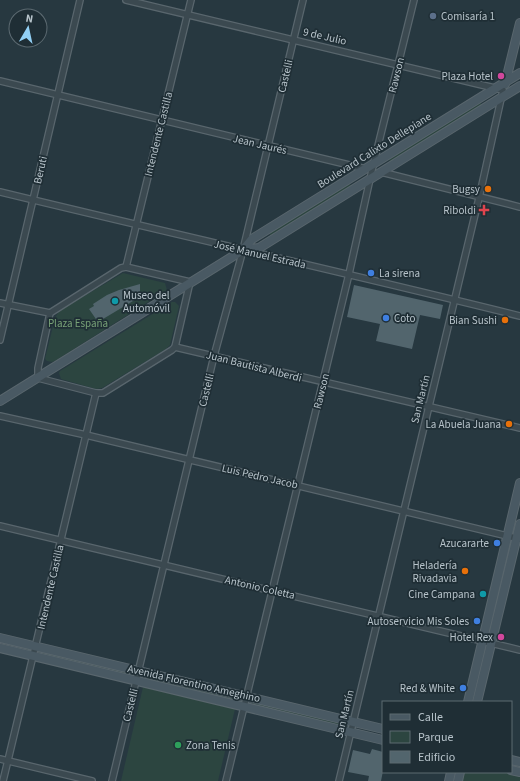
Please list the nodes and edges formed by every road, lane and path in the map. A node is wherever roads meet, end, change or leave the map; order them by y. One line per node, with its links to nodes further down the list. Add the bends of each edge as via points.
1 (80, 0): 16 (street, Beruti)
2 (126, 0): 6 (street, 9 de Julio)
3 (191, 0): 6 (street, Intendente Castilla)
4 (303, 0): 8 (street, Castelli)
5 (414, 0): 9 (street, Rawson)
6 (187, 15): 8 (street, 9 de Julio); 17 (street, Intendente Castilla)
7 (520, 23): 14 (main road, San Martín)
8 (293, 40): 9 (street, 9 de Julio); 18 (street, Castelli)
9 (398, 65): 13 (street, 9 de Julio); 19 (street, Rawson)
10 (520, 73): 14 (main road, Boulevard Calixto Dellepiane)
11 (0, 81): 16 (street, Jean Jaurés)
12 (520, 86): 14 (main road, Boulevard Calixto Dellepiane)
13 (494, 88): 14 (main road, Boulevard Calixto Dellepiane); 19 (main road, Boulevard Calixto Dellepiane)
14 (505, 90): 15 (main road); 20 (main road, Boulevard Calixto Dellepiane); 23 (street, San Martín)
15 (520, 93)
16 (58, 95): 17 (street, Jean Jaurés); 24 (street, Beruti)
17 (162, 120): 18 (street, Jean Jaurés); 26 (street, Intendente Castilla)
18 (268, 145): 19 (street, Jean Jaurés); 27 (street, Castelli)
19 (370, 167): 20 (street, Jean Jaurés); 21 (street, Rawson); 27 (main road, Boulevard Calixto Dellepiane, via 252,239)
20 (381, 172): 21 (main road, Boulevard Calixto Dellepiane); 23 (street, Jean Jaurés)
21 (370, 179): 27 (main road, Boulevard Calixto Dellepiane, via 259,248); 29 (street, Rawson)
22 (0, 192): 24 (street, José Manuel Estrada)
23 (479, 198): 25 (street, Jean Jaurés); 31 (street, San Martín)
24 (33, 200): 26 (street, José Manuel Estrada); 33 (street, Beruti)
25 (520, 207)
26 (136, 225): 27 (street, José Manuel Estrada); 28 (street, Intendente Castilla)
27 (243, 250): 29 (street, José Manuel Estrada); 30 (main road, Boulevard Calixto Dellepiane); 38 (street, Castelli)
28 (126, 267): 30 (street); 34 (street)
29 (349, 274): 31 (street, José Manuel Estrada); 40 (street, Rawson)
30 (190, 282): 37 (street); 39 (main road, Boulevard Calixto Dellepiane)
31 (455, 300): 35 (street, José Manuel Estrada); 43 (street, San Martín)
32 (0, 303): 33 (street)
33 (8, 305): 34 (street); 36 (street, Beruti)
34 (50, 313): 39 (street)
35 (520, 316)
36 (0, 340)
37 (175, 347): 38 (street, Juan Bautista Alberdi); 41 (street, via 103,393)
38 (214, 356): 40 (street, Juan Bautista Alberdi); 47 (street, Castelli)
39 (38, 378): 41 (street); 42 (main road, Boulevard Calixto Dellepiane)
40 (323, 383): 43 (street, Juan Bautista Alberdi); 49 (street, Rawson)
41 (96, 393): 46 (street, Intendente Castilla)
42 (0, 401)
43 (429, 408): 45 (street, Juan Bautista Alberdi); 50 (street, San Martín)
44 (0, 416): 46 (street, Luis Pedro Jacob)
45 (520, 428)
46 (86, 435): 47 (street, Luis Pedro Jacob); 55 (street, Intendente Castilla)
47 (189, 459): 49 (street, Luis Pedro Jacob); 56 (street, Castelli)
48 (520, 484): 53 (main road)
49 (298, 485): 50 (street, Luis Pedro Jacob); 57 (street, Rawson)
50 (404, 510): 53 (street, Luis Pedro Jacob); 58 (street, San Martín)
51 (520, 524): 54 (main road)
52 (0, 526): 55 (street, Antonio Coletta)
53 (507, 536): 54 (street, Luis Pedro Jacob); 60 (main road)
54 (518, 538): 61 (main road)
55 (61, 540): 56 (street, Antonio Coletta); 62 (street, Intendente Castilla)
56 (164, 564): 57 (street, Antonio Coletta); 66 (street, Castelli)
57 (273, 590): 58 (street, Antonio Coletta); 68 (street, Rawson)
58 (379, 616): 60 (street, Antonio Coletta); 72 (street, San Martín)
59 (0, 638): 62 (main road, Avenida Florentino Ameghino)
60 (482, 640): 61 (street, Antonio Coletta); 69 (main road)
61 (491, 643): 64 (street, Antonio Coletta); 70 (main road)
62 (35, 646): 65 (street, Intendente Castilla); 66 (main road, Avenida Florentino Ameghino)
63 (0, 648): 65 (main road, Avenida Florentino Ameghino)
64 (520, 650)
65 (33, 656): 67 (main road, Avenida Florentino Ameghino); 77 (street, Intendente Castilla)
66 (138, 671): 67 (street, Castelli); 68 (main road, Avenida Florentino Ameghino)
67 (136, 681): 71 (main road, Avenida Florentino Ameghino); 80 (street, Castelli)
68 (246, 697): 71 (street, Rawson); 72 (main road, Avenida Florentino Ameghino)
69 (468, 701)
70 (477, 701)
71 (244, 706): 74 (main road, Avenida Florentino Ameghino); 81 (street, Rawson)
72 (353, 722): 73 (main road, Avenida Florentino Ameghino); 74 (street, San Martín)
73 (382, 729)
74 (351, 732): 75 (main road, Avenida Florentino Ameghino); 82 (street, San Martín)
75 (382, 740)
76 (0, 759): 77 (street)
77 (8, 761): 78 (street, Intendente Castilla); 79 (street)
78 (3, 781)
79 (92, 781)
80 (112, 781)
81 (226, 781)
82 (339, 781)

